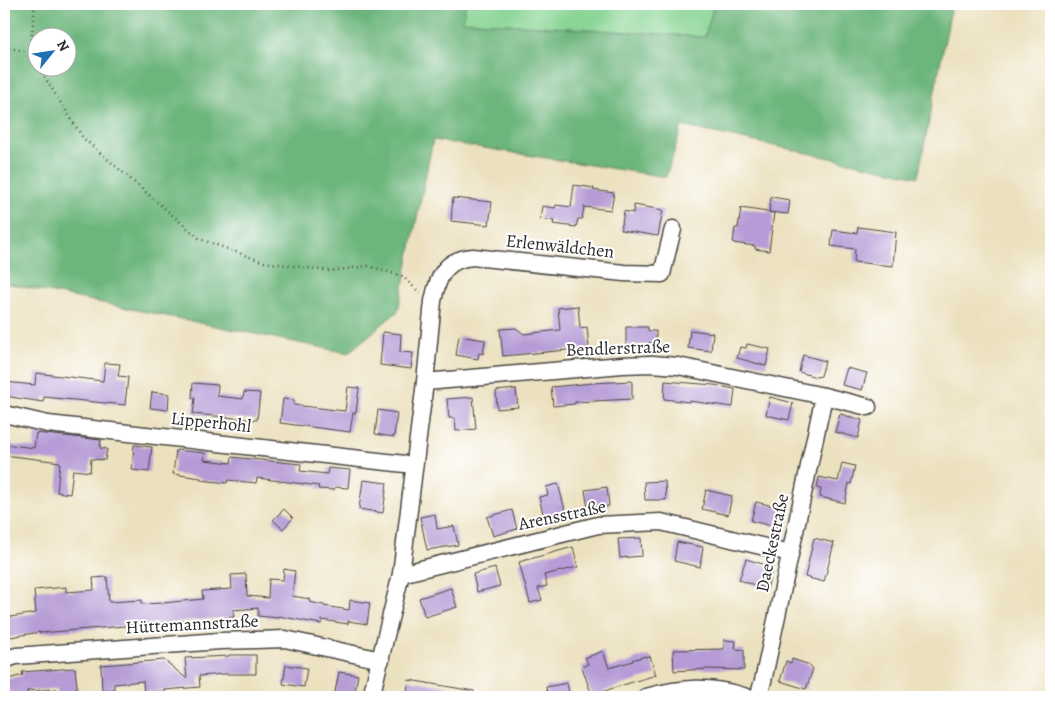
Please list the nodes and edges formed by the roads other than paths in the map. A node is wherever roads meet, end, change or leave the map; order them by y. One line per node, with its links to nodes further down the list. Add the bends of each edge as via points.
1 (673, 229): 2 (street, Erlenwäldchen, via 662,274 473,257 451,264 440,277 433,301)
2 (425, 382): 3 (street, Bendlerstraße, via 652,364 678,366); 6 (street)
3 (824, 396): 4 (street, Bendlerstraße); 7 (street, Daeckestraße)
4 (868, 407)
5 (4, 414): 6 (street, Lipperhohl, via 48,424)
6 (414, 465): 8 (street)
7 (790, 553): 8 (street, Arensstraße, via 661,522 598,525); 14 (street, Daeckestraße)
8 (401, 574): 10 (street)
9 (4, 660): 10 (street, Hüttemannstraße, via 16,656 285,639)
10 (381, 660): 11 (street)
11 (371, 697)
12 (646, 697): 13 (street, via 693,688)
13 (747, 697)
14 (758, 697)

